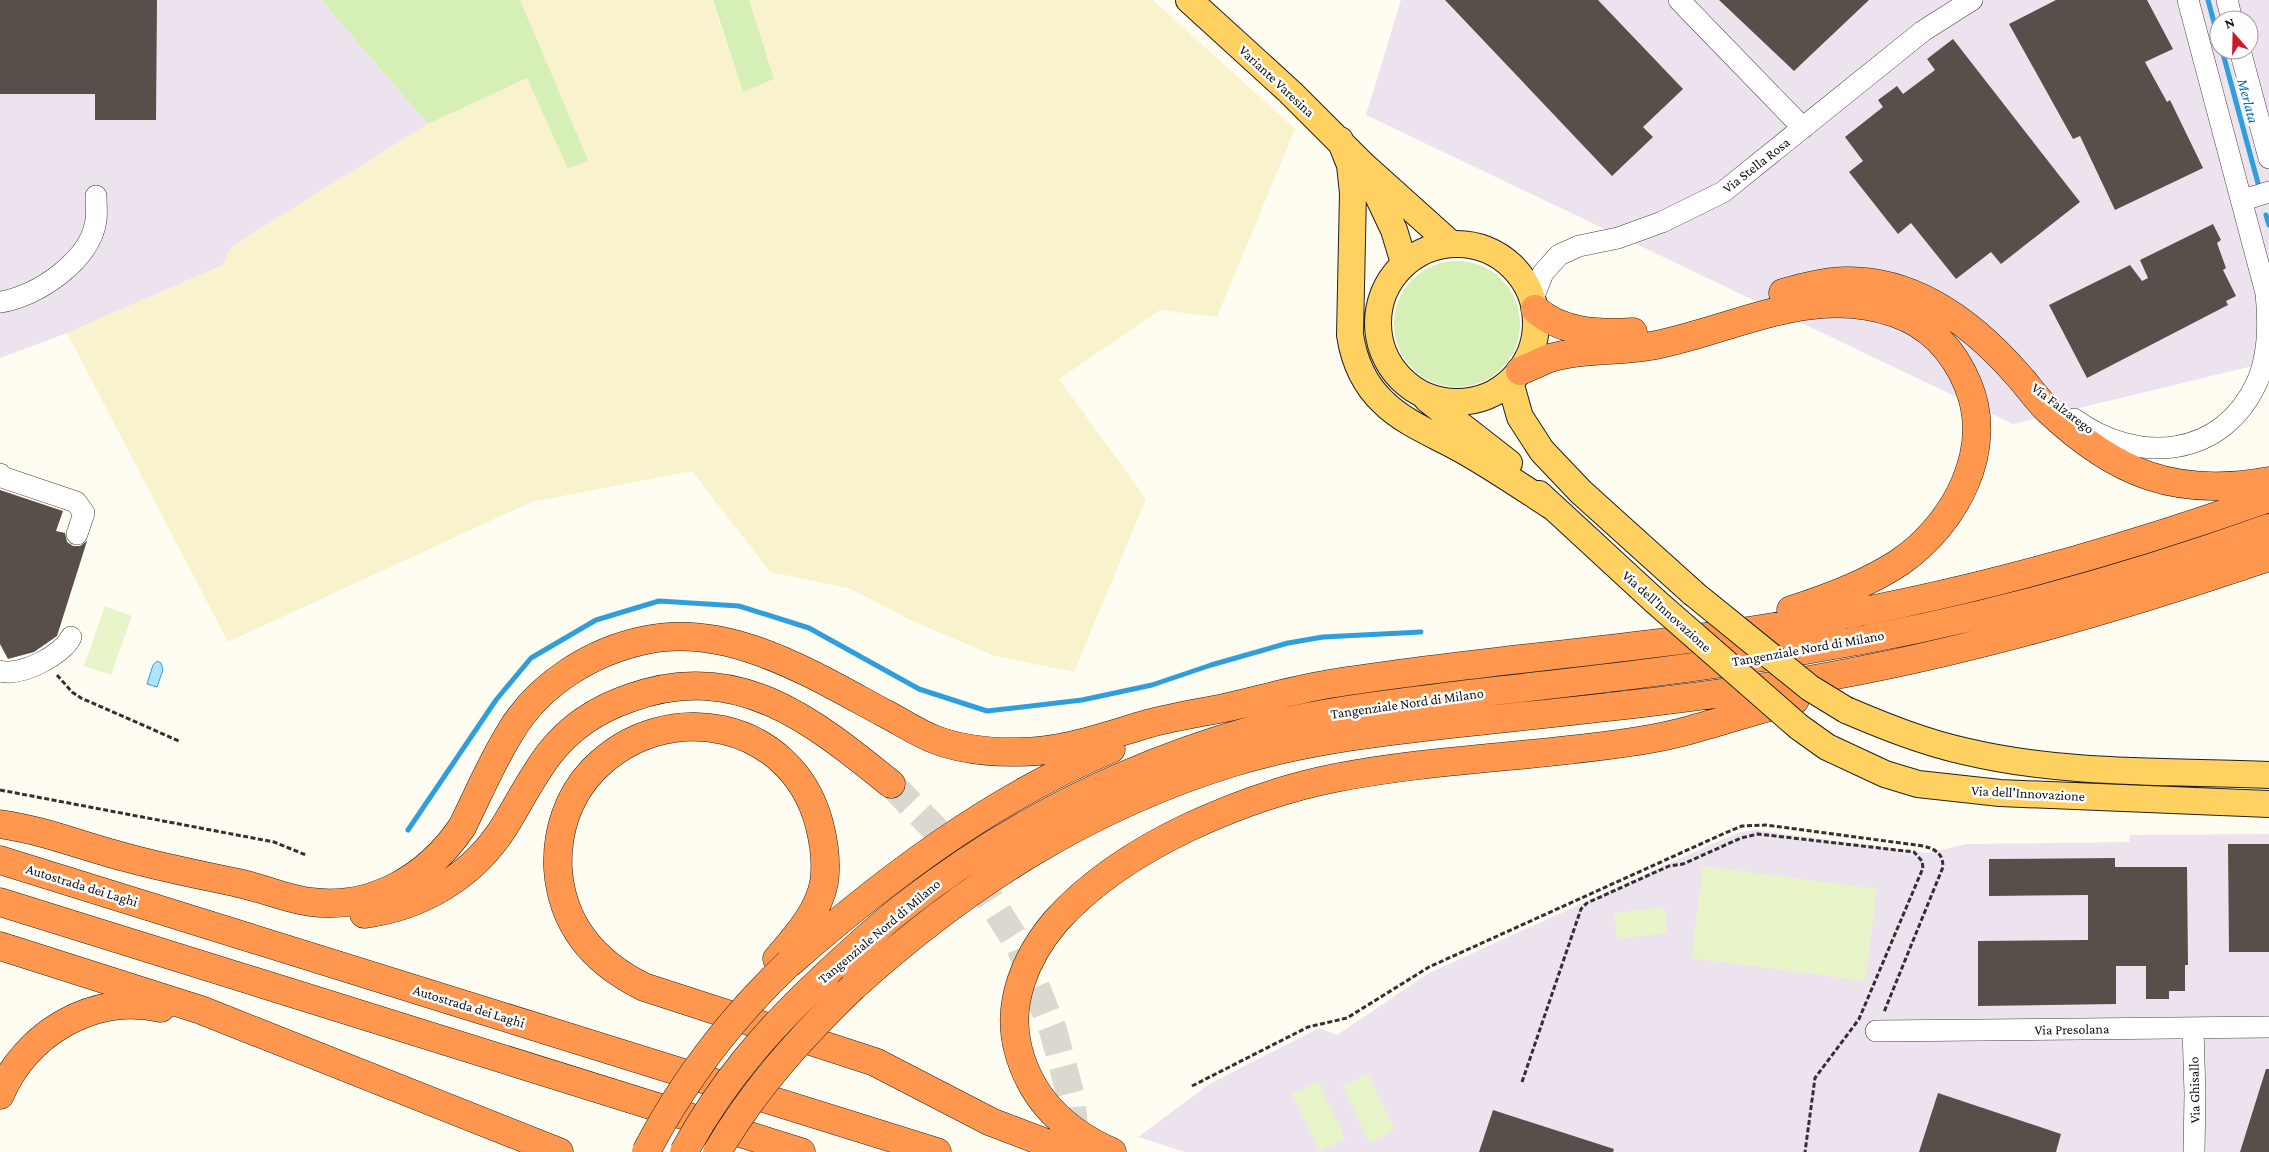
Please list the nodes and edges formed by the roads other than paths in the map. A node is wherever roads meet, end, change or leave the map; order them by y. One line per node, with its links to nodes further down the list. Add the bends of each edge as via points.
1 (1188, 0): 7 (main road, Variante Varesina)
2 (1679, 0): 6 (street)
3 (1972, 0): 6 (street, Via Stella Rosa, via 1923,30)
4 (2188, 0): 12 (street, Via Falzarego)
5 (2243, 60): 8 (street)
6 (1803, 128): 16 (street, Via Stella Rosa, via 1723,192 1638,231 1579,246 1560,255 1543,273)
7 (1340, 140): 9 (main road, Variante Varesina); 23 (main road, via 1350,165 1353,193 1350,335 1354,356 1363,376 1390,409 1502,473)
8 (2269, 158)
9 (1362, 164): 13 (main road, Variante Varesina); 14 (main road, Variante Varesina, via 1394,230)
10 (2269, 192): 12 (street)
11 (96, 196): 15 (street, via 96,221 87,244 69,268 42,286)
12 (2243, 200): 17 (street, Via Falzarego, via 2266,293 2267,344 2257,382 2241,408 2220,428 2178,448 2148,449 2129,445 2082,425)
13 (1451, 244): 14 (main road, via 1426,250); 16 (main road, via 1477,246 1501,256 1520,274)
14 (1404, 264): 19 (main road, via 1382,296 1378,310 1378,338 1397,375)
15 (0, 302)
16 (1534, 304): 17 (highway, via 1553,322 1571,329 1625,332 1671,326 1823,283 1866,282 1906,291 1941,308 1977,335); 18 (main road, via 1534,341 1527,360)
17 (2016, 372): 21 (highway, via 2047,410 2092,448 2134,472 2179,484 2205,486)
18 (1515, 376): 19 (main road, via 1487,396 1466,401 1445,402); 29 (highway, via 1550,358 1653,346 1785,308 1825,303 1881,308 1912,320 1949,349 1972,393 1976,442 1964,486 1938,527 1901,561 1851,589 1768,617 1724,627 1648,637); 32 (main road, Via dell'Innovazione, bridge, via 1520,417 1542,451 1581,492 1693,593 1810,688 1846,710 1921,740 2014,760 2067,767)
19 (1419, 393): 23 (main road, Via dell'Innovazione, via 1513,466)
20 (0, 474): 25 (street, via 76,502 84,513)
21 (2269, 481)
22 (2269, 498): 29 (highway, via 2149,539 1987,584 1768,628)
23 (1551, 506): 34 (main road, Via dell'Innovazione, bridge, via 1799,727 1828,747 1885,774 1918,784 2000,793)
24 (2269, 528): 48 (highway, Tangenziale Nord di Milano, bridge, via 2089,586 1998,611 1805,650 1315,716 1206,744 1115,778 1022,825 949,872 903,907 780,1018 744,1060)
25 (77, 534)
26 (2269, 557): 27 (highway, Tangenziale Nord di Milano)
27 (2100, 611): 49 (highway, Tangenziale Nord di Milano, bridge, via 1996,640 1810,680 1381,733 1298,747 1234,762 1145,795 1051,839 933,918 813,1026 747,1104); 53 (highway, via 1883,680 1758,708 1654,738 1417,765 1309,784 1225,812 1162,841 1121,865 1065,911 1032,955 1016,1001 1016,1042 1021,1062 1040,1099 1066,1126)
28 (71, 637): 30 (street, via 67,645 42,661 21,671)
29 (1585, 653): 31 (highway, via 1373,677)
30 (0, 671)
31 (1230, 706): 36 (highway, via 1050,750 972,749 911,729 783,660 737,645 698,638 660,637 638,641 596,658 556,681 540,695 512,728 452,842 417,875 385,892 349,902 311,902); 40 (highway, via 1110,750 1034,785 932,850)
32 (2269, 776)
33 (891, 784): 36 (highway, via 835,738 764,698 717,686 679,686 641,694 588,717 542,764 483,855 442,888 394,909 342,916 308,912)
34 (2269, 804)
35 (0, 824): 36 (highway, via 58,836)
36 (126, 858)
37 (0, 860): 51 (highway, Autostrada dei Laghi)
38 (0, 902): 50 (highway)
39 (0, 946): 44 (highway, via 201,1010)
40 (783, 961): 47 (highway, bridge, via 707,1054 671,1107); 52 (highway, via 811,916 824,883 825,870 823,836 818,818 792,771 763,745 701,726 657,731 634,739 604,759 572,800 561,831 558,862 562,894 573,924 595,955 611,969 644,988 875,1062 991,1122)
41 (2269, 1027): 42 (street, Via Presolana)
42 (2193, 1028): 43 (street, Via Presolana); 54 (street, Via Ghisallo)
43 (1876, 1031)
44 (278, 1042): 45 (highway, via 156,1007 101,1008 65,1022 43,1037 13,1070); 46 (highway)
45 (0, 1095)
46 (559, 1152)
47 (646, 1152)
48 (684, 1152)
49 (717, 1152)
50 (801, 1152)
51 (937, 1152)
52 (1070, 1152)
53 (1112, 1152)
54 (2194, 1152)

